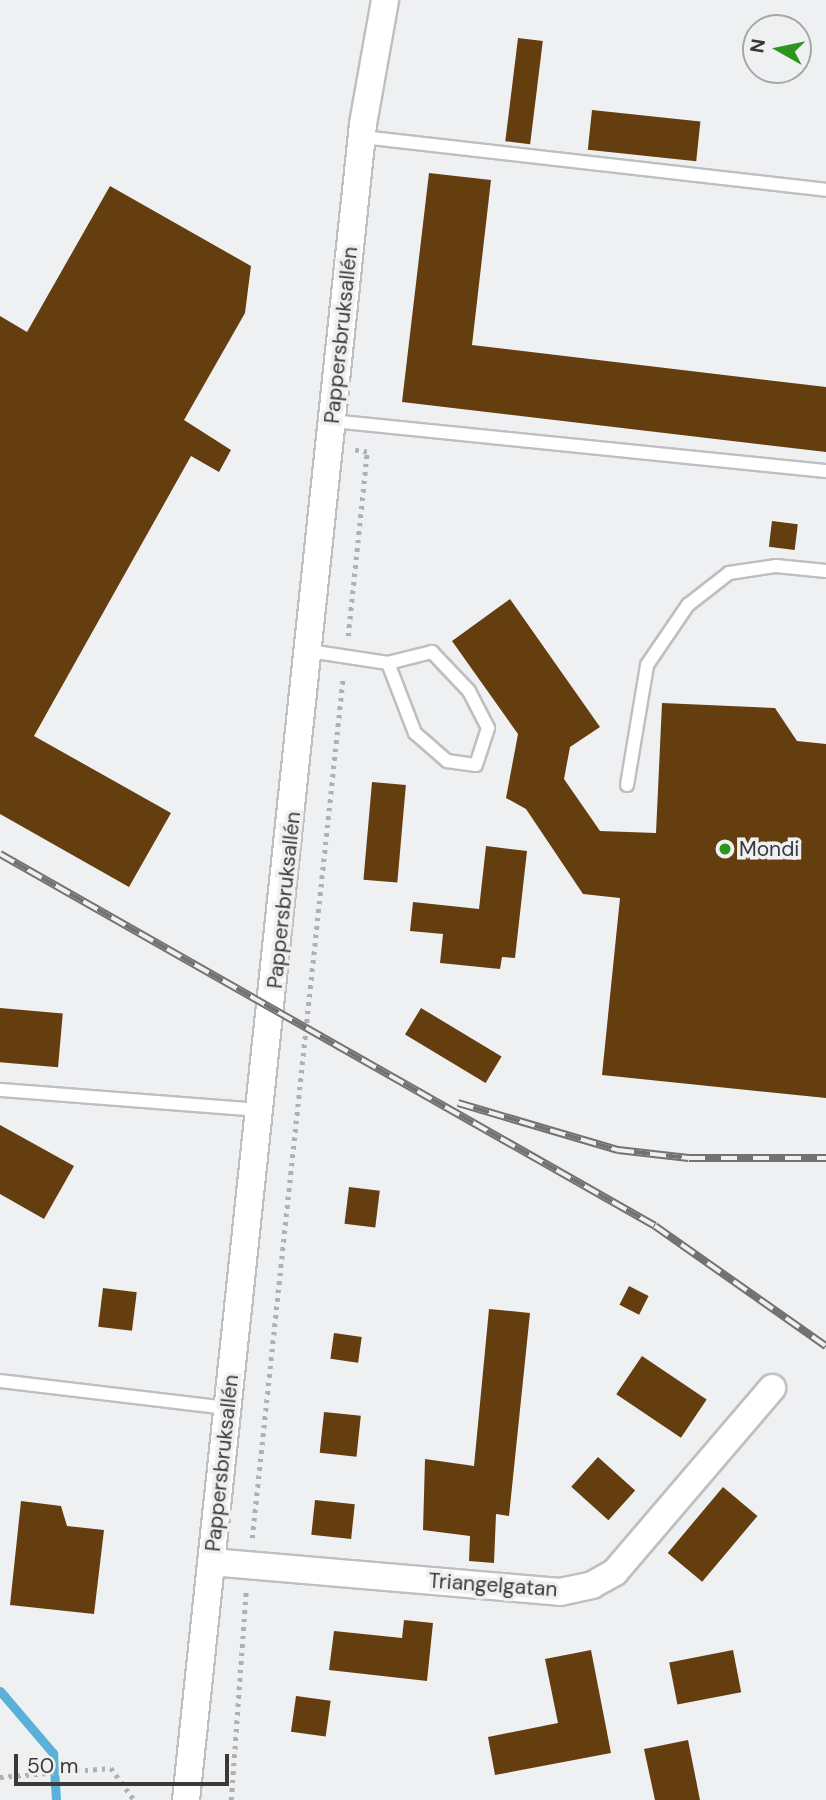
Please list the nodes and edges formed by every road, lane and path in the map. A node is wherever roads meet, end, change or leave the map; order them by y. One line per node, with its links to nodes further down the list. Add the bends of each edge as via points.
1 (385, 0): 2 (street, Pappersbruksallén)
2 (362, 137): 3 (lane); 4 (street, Pappersbruksallén)
3 (826, 190)
4 (332, 421): 6 (lane); 8 (street, Pappersbruksallén)
5 (367, 452): 9 (path)
6 (826, 471)
7 (826, 571): 11 (lane, via 776,566 729,573 688,605 646,664)
8 (309, 651): 9 (lane); 13 (street, Pappersbruksallén)
9 (345, 656): 10 (lane); 17 (path)
10 (388, 663): 10 (lane, via 415,733 447,761 476,765 488,729 469,691 432,652)
11 (627, 785)
12 (0, 1090): 13 (lane)
13 (261, 1110): 16 (street, Pappersbruksallén)
14 (0, 1381): 16 (lane)
15 (772, 1388): 18 (street, Triangelgatan, via 615,1572 592,1585 560,1592)
16 (227, 1408): 18 (street, Pappersbruksallén)
17 (250, 1552)
18 (211, 1562): 22 (street, Pappersbruksallén)
19 (248, 1576): 23 (path)
20 (0, 1777): 21 (path, via 111,1768)
21 (134, 1800)
22 (186, 1800)
23 (230, 1800)

